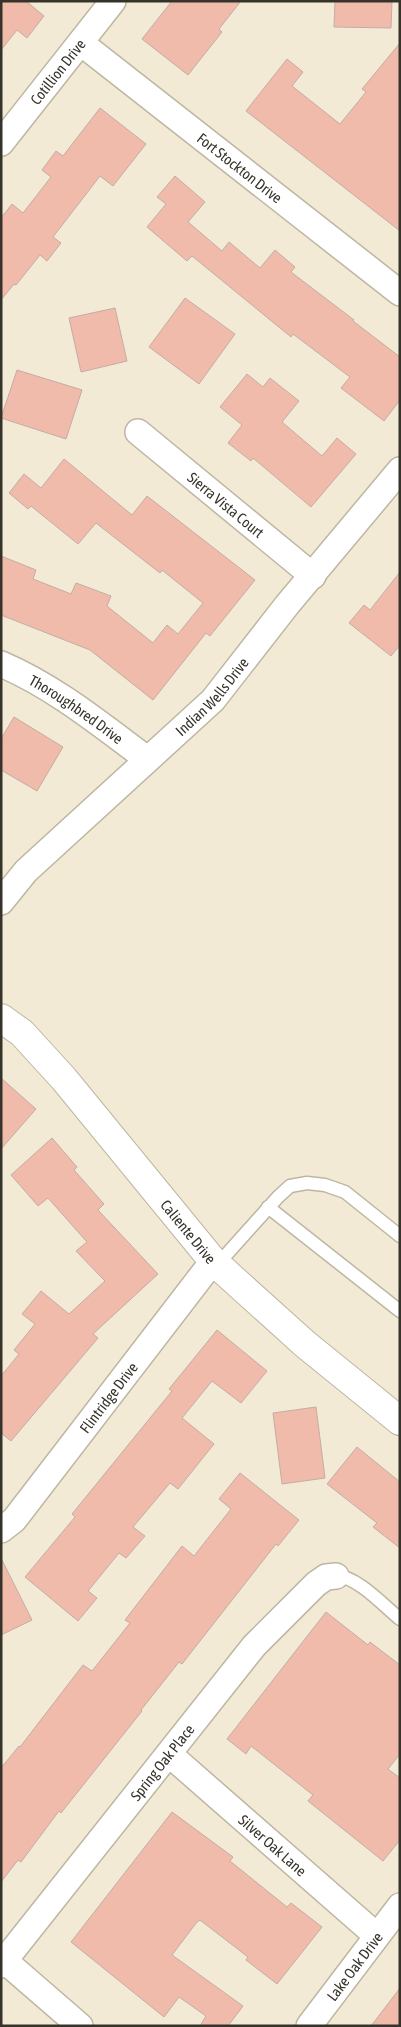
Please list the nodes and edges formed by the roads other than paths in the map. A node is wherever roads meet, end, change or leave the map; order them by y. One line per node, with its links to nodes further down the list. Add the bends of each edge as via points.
1 (113, 1): 2 (street, Cotillion Drive)
2 (81, 43): 3 (street, Cotillion Drive); 4 (street, Fort Stockton Drive)
3 (1, 142)
4 (400, 293)
5 (138, 432): 7 (street, Sierra Vista Court)
6 (400, 470): 7 (street, Indian Wells Drive)
7 (313, 576): 9 (street, Indian Wells Drive, via 213,700)
8 (1, 664): 9 (street, Thoroughbred Drive, via 58,694)
9 (148, 759): 10 (street, Indian Wells Drive, via 26,871)
10 (1, 902)
11 (1, 1018): 14 (street, Caliente Drive, via 22,1033 64,1079)
12 (268, 1207): 13 (lane, via 290,1186 325,1184 344,1192); 14 (lane); 15 (lane)
13 (400, 1236)
14 (215, 1263): 16 (street, Caliente Drive, via 305,1344); 17 (street, Flintridge Drive, via 14,1520)
15 (400, 1311)
16 (400, 1421)
17 (1, 1530)
18 (336, 1576): 19 (lane, via 344,1576 361,1586); 20 (street, Spring Oak Place, via 326,1577 316,1584 254,1646)
19 (400, 1619)
20 (169, 1754): 22 (street, Silver Oak Lane); 23 (street, Spring Oak Place)
21 (400, 1906): 22 (street, Lake Oak Drive)
22 (377, 1936): 25 (street, Lake Oak Drive)
23 (3, 1963): 24 (street)
24 (80, 2026)
25 (309, 2026)

